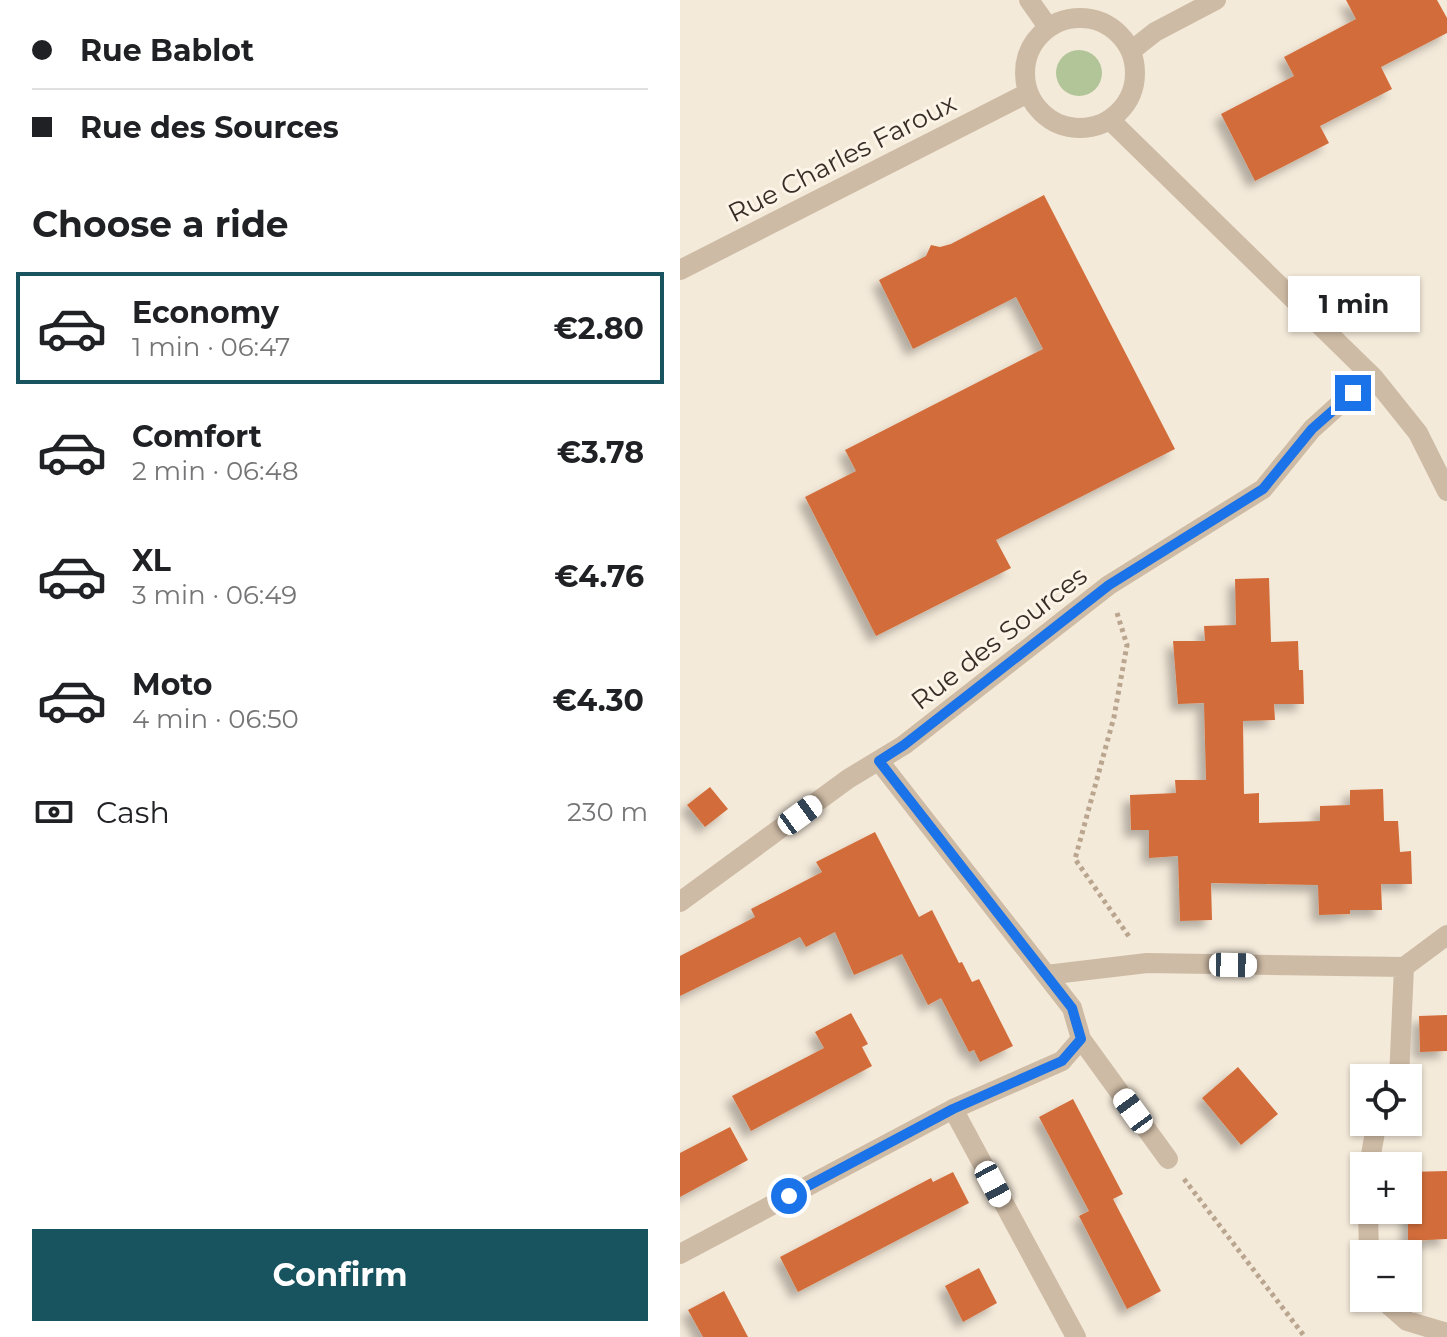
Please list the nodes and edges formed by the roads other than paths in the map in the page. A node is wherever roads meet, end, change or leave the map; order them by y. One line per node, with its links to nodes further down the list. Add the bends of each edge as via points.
1 (1029, 0): 3 (street)
2 (1216, 0): 4 (street)
3 (1048, 27): 4 (street, via 1068,19 1091,19 1109,26); 5 (street, via 1026,59)
4 (1131, 51): 6 (street, via 1135,81 1127,102)
5 (1028, 93): 6 (street, via 1041,112 1067,127); 7 (street, Rue Charles Faroux)
6 (1110, 120): 8 (street)
7 (680, 270)
8 (1374, 378): 9 (street, via 1418,433); 10 (street, Rue des Sources, via 1312,429 1263,489 1109,585)
9 (1447, 491)
10 (879, 761): 11 (street, Rue des Sources); 14 (street)
11 (680, 902)
12 (1447, 935): 13 (street)
13 (1404, 967): 14 (street, via 1147,963); 16 (street)
14 (1046, 975): 15 (street, via 1072,1008)
15 (1081, 1039): 17 (street, via 1062,1061); 18 (street)
16 (1400, 1064)
17 (953, 1109): 19 (street); 22 (street)
18 (1168, 1159)
19 (680, 1254)
20 (1397, 1312): 21 (street, via 1407,1321)
21 (1447, 1333)
22 (1076, 1337)

